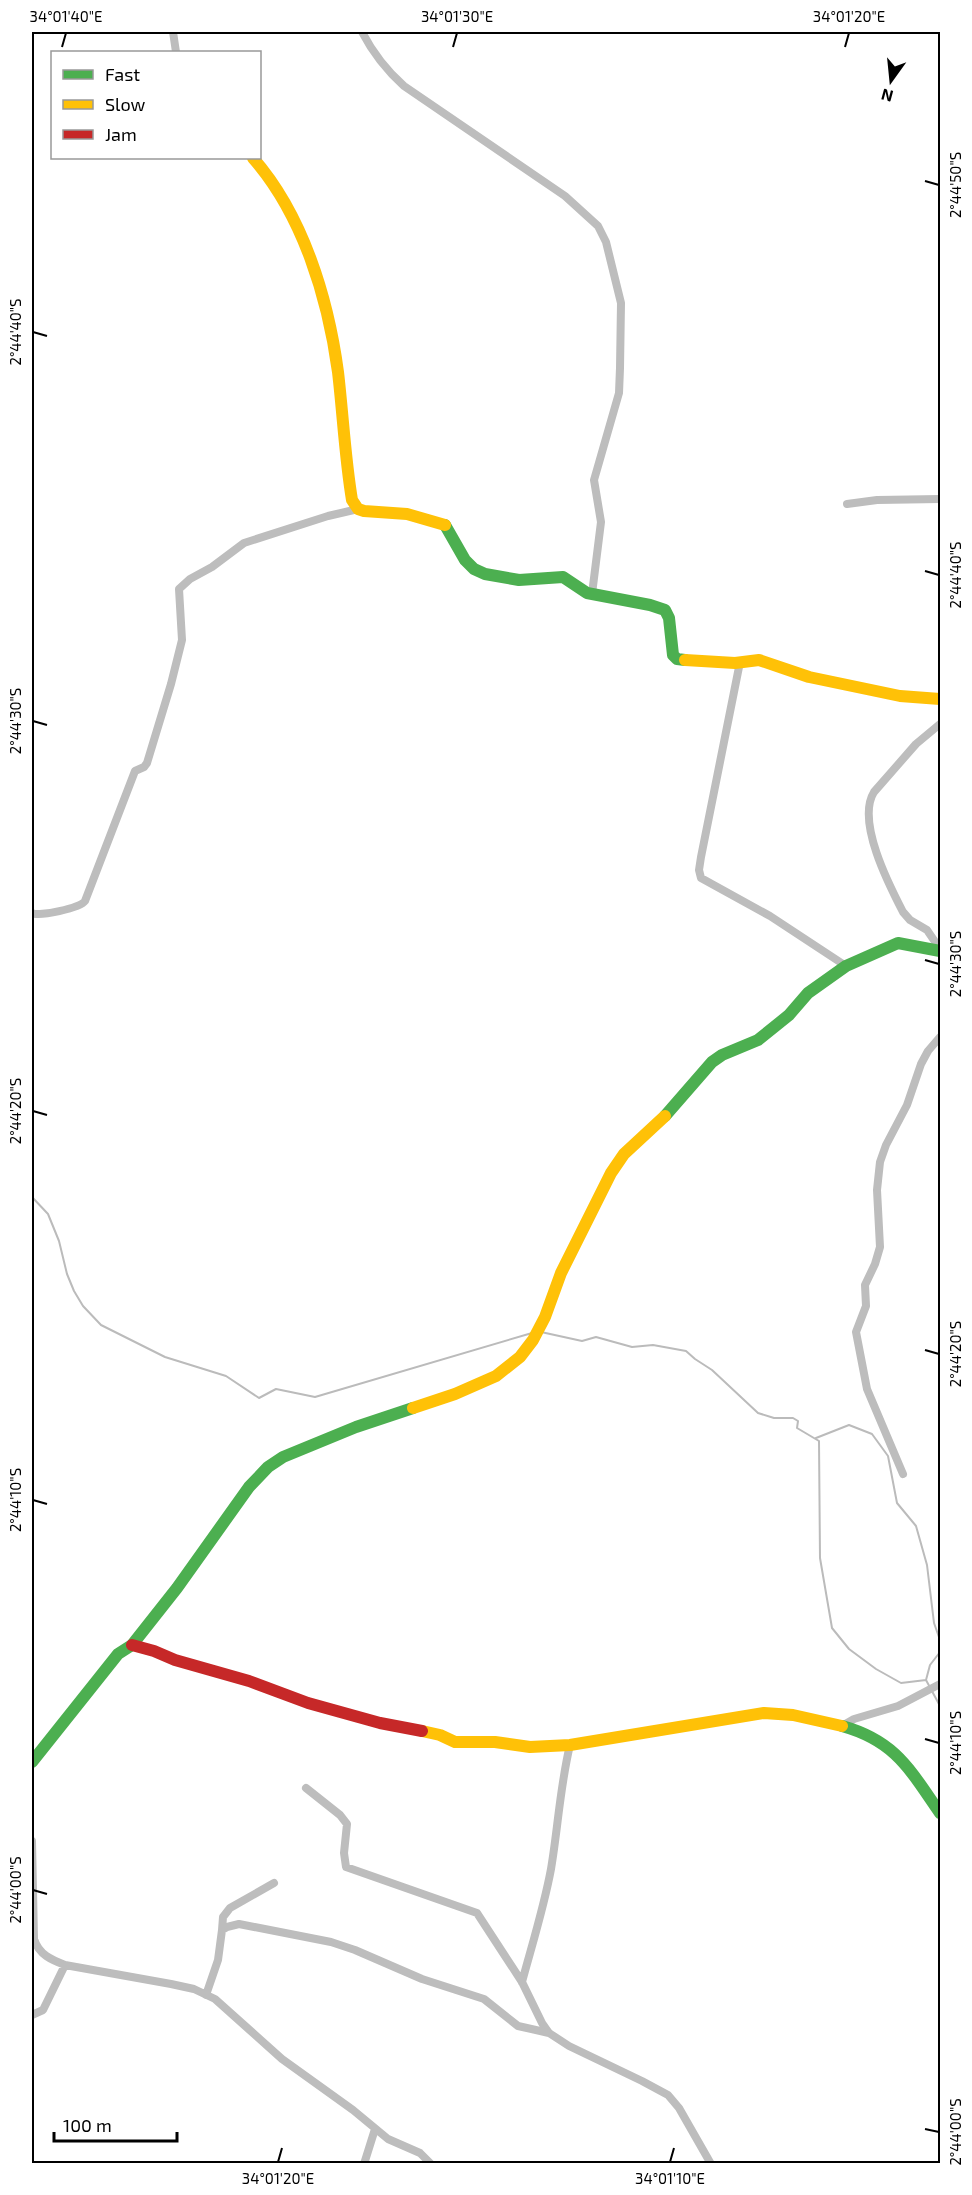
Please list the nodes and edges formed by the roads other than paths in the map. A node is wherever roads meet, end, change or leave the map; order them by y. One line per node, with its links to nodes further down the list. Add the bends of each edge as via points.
1 (173, 32): 3 (street)
2 (362, 32): 8 (street, via 374,54 404,86 565,196 598,226 606,242 621,303 620,376 619,393 594,480 601,522)
3 (176, 51)
4 (254, 159): 7 (street, via 286,201 316,277 332,335 350,488)
5 (940, 499): 6 (street)
6 (847, 504)
7 (358, 509): 8 (street, via 400,513 447,526 465,560 485,574 519,580 563,577); 12 (street, via 244,543 179,590 182,640 171,684 147,763 135,771 85,901 56,911)
8 (592, 594): 9 (street, via 665,610 677,659)
9 (740, 662): 10 (street, via 759,660 809,677 900,696); 14 (street, via 700,863 701,878 770,916)
10 (940, 699)
11 (940, 724): 13 (street, via 916,744 874,792 869,818 874,846 903,912 927,930)
12 (32, 913)
13 (940, 950): 14 (street, via 898,943)
14 (846, 966): 17 (street, via 808,993 789,1015 758,1040 712,1062 674,1108 624,1154 610,1173 561,1273 545,1317 520,1357 496,1376 455,1394 357,1427 268,1467 249,1487)
15 (940, 1037): 16 (street, via 921,1064 907,1106 880,1162 880,1246 865,1285 866,1306 856,1332 867,1389)
16 (903, 1474)
17 (132, 1646): 20 (street, via 308,1703 455,1742 530,1747); 21 (street, via 118,1654)
18 (940, 1684): 19 (street, via 898,1706)
19 (842, 1726): 20 (street, via 776,1712); 23 (street, via 887,1746 906,1764)
20 (570, 1745): 28 (street, via 546,1893)
21 (32, 1762)
22 (306, 1788): 28 (street, via 347,1824 346,1867 477,1913)
23 (940, 1813)
24 (32, 1841): 27 (street, via 34,1939 40,1951)
25 (274, 1883): 26 (street, via 230,1908)
26 (222, 1930): 29 (street, via 218,1960); 31 (street, via 239,1923 331,1942 484,1999 518,2026)
27 (65, 1965): 29 (street, via 171,1984); 30 (street, via 43,2010)
28 (522, 1982): 31 (street)
29 (206, 1995): 32 (street, via 282,2060)
30 (32, 2015)
31 (549, 2033): 35 (street, via 668,2095)
32 (375, 2129): 33 (street); 34 (street)
33 (364, 2163)
34 (431, 2163)
35 (711, 2163)

